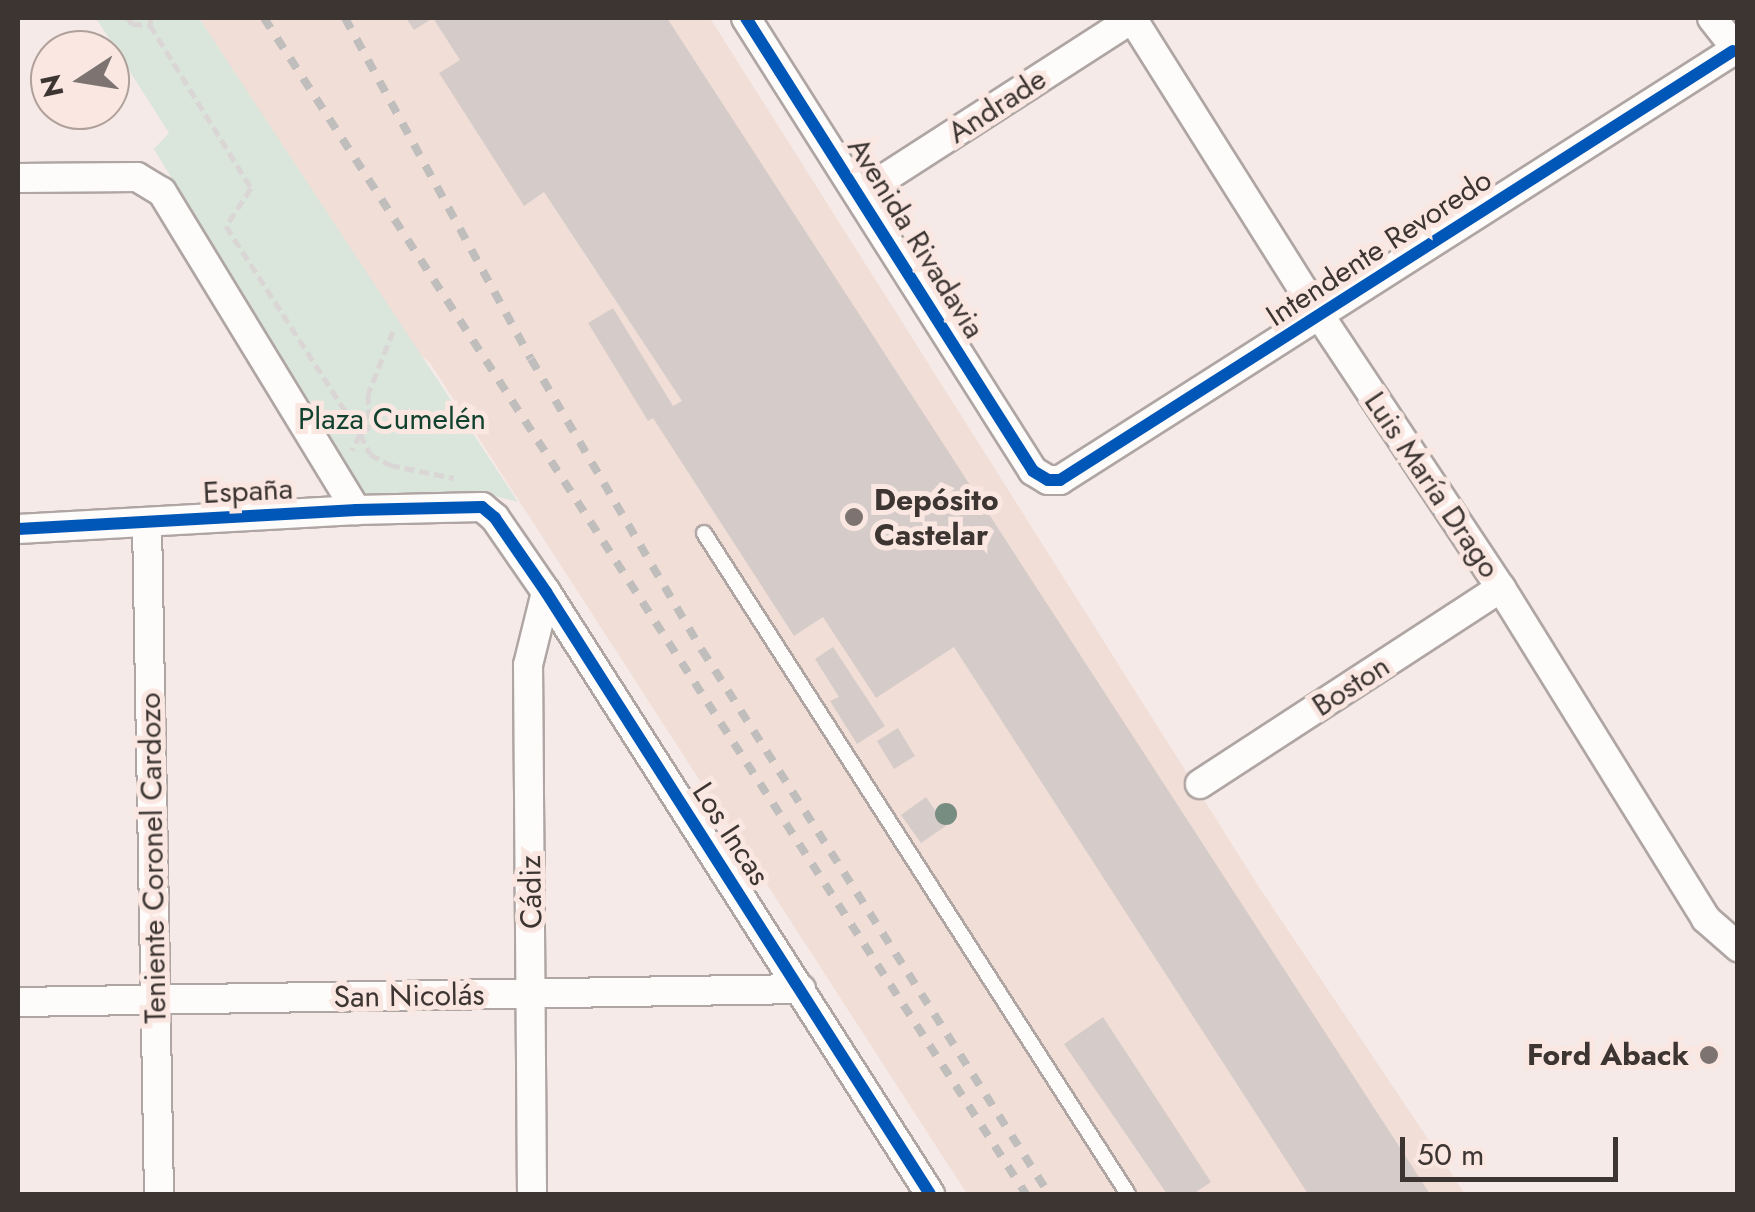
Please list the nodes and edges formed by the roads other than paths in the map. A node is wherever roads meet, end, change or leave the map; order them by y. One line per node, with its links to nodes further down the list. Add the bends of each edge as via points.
1 (746, 18): 6 (street, Avenida Rivadavia)
2 (1133, 18): 6 (street, Andrade); 7 (street, Luis María Drago)
3 (1712, 18): 4 (street)
4 (1735, 51): 7 (street, Intendente Revoredo)
5 (18, 178): 10 (street, via 151,182)
6 (860, 194): 8 (street, Avenida Rivadavia, via 1033,471)
7 (1320, 316): 8 (street, Intendente Revoredo, via 1060,480); 14 (street, Luis María Drago)
8 (1048, 480)
9 (482, 507): 10 (street, España); 15 (street, Los Incas)
10 (356, 510): 11 (street, España)
11 (147, 522): 12 (street, España); 20 (street, Teniente Coronel Cardozo)
12 (18, 529)
13 (704, 533): 25 (lane)
14 (1501, 588): 16 (street, Boston); 17 (street, Luis María Drago, via 1706,919)
15 (546, 592): 18 (street, Los Incas); 19 (street, Cádiz, via 528,665)
16 (1200, 784)
17 (1738, 947)
18 (801, 990): 19 (street, San Nicolás); 24 (street, Los Incas)
19 (532, 995): 20 (street, San Nicolás); 23 (street, Cádiz)
20 (156, 999): 21 (street, San Nicolás); 22 (street, Teniente Coronel Cardozo)
21 (18, 1002)
22 (160, 1194)
23 (532, 1194)
24 (930, 1194)
25 (1128, 1194)

